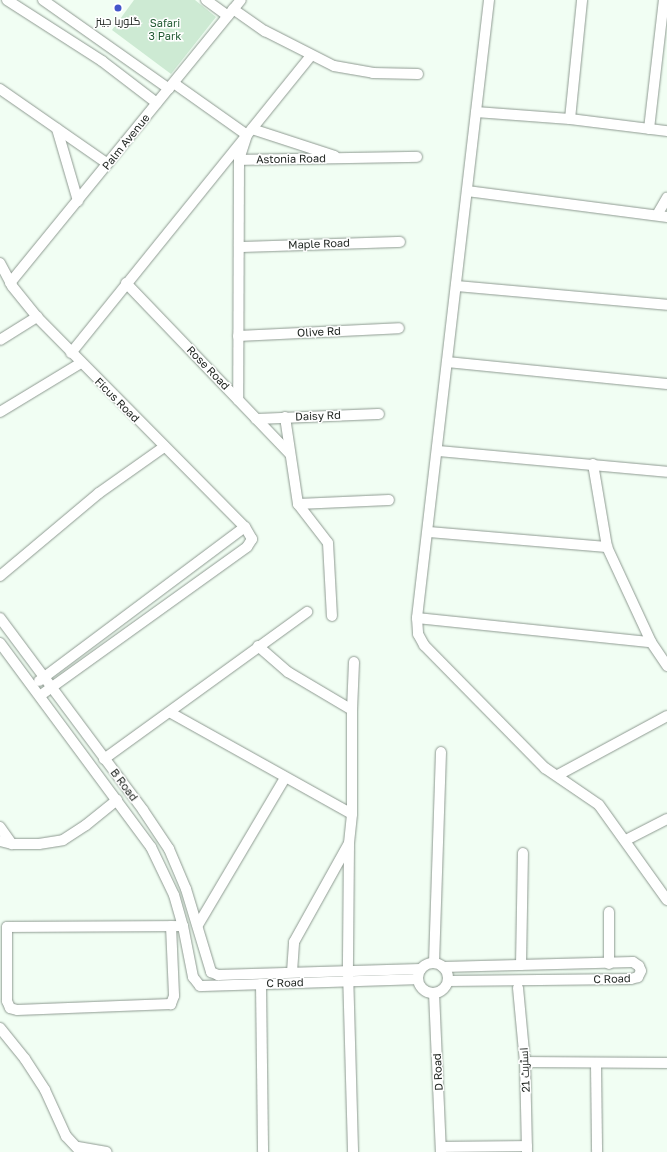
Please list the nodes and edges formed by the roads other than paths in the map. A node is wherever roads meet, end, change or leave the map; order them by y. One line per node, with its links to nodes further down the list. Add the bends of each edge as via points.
1 (7, 0): 13 (street, via 102,61)
2 (43, 0): 11 (street, Astonia Road)
3 (206, 0): 8 (street)
4 (241, 0): 8 (street, Palm Avenue)
5 (489, 0): 14 (street)
6 (582, 0): 15 (street)
7 (664, 0): 17 (street)
8 (230, 13): 9 (street); 11 (street, Palm Avenue)
9 (311, 56): 10 (street, via 334,66 373,73); 19 (street)
10 (418, 74)
11 (172, 86): 13 (street, Palm Avenue); 19 (street, Astonia Road)
12 (0, 89): 16 (street)
13 (157, 103): 23 (street, Palm Avenue)
14 (476, 112): 15 (street); 24 (street)
15 (570, 119): 17 (street)
16 (57, 129): 23 (street); 26 (street)
17 (649, 129): 18 (street)
18 (667, 131)
19 (249, 132): 21 (street, Astonia Road); 22 (street); 32 (street)
20 (417, 157): 21 (street, Astonia Road)
21 (343, 158): 22 (street, Astonia Road)
22 (239, 160): 29 (street)
23 (108, 164): 26 (street, Palm Avenue)
24 (467, 191): 27 (street); 33 (street)
25 (667, 198): 27 (street)
26 (78, 201): 31 (street, Palm Avenue)
27 (662, 216)
28 (400, 242): 29 (street, Maple Road)
29 (239, 247): 37 (street)
30 (0, 263): 31 (street, Ficus Road)
31 (10, 283): 35 (street, Ficus Road)
32 (126, 283): 39 (street); 43 (street, Rose Road)
33 (456, 286): 34 (street); 40 (street)
34 (667, 305)
35 (37, 317): 38 (street); 39 (street, Ficus Road)
36 (399, 328): 37 (street, Olive Rd)
37 (238, 336): 43 (street)
38 (0, 340)
39 (71, 353): 41 (street, Ficus Road)
40 (447, 362): 42 (street); 49 (street)
41 (81, 364): 44 (street); 48 (street, Ficus Road)
42 (667, 384)
43 (238, 400): 47 (street, Rose Road)
44 (0, 412)
45 (380, 414): 46 (street, Daisy Rd)
46 (285, 417): 47 (street, Daisy Rd); 50 (street)
47 (256, 418): 50 (street, Rose Road)
48 (164, 447): 55 (street, Ficus Road); 58 (street, via 99,493)
49 (438, 451): 51 (street); 56 (street)
50 (289, 453): 54 (street)
51 (594, 464): 52 (street); 57 (street)
52 (667, 472)
53 (389, 500): 54 (street)
54 (298, 504): 60 (street, via 328,543)
55 (245, 527): 68 (street); 70 (street, via 252,539 247,546)
56 (428, 532): 57 (street); 62 (street)
57 (607, 547): 64 (street)
58 (0, 576)
59 (307, 612): 65 (street)
60 (332, 616)
61 (0, 618): 68 (street, B Road)
62 (417, 618): 64 (street); 77 (street, via 418,634 424,645 545,768)
63 (0, 642): 69 (street, B Road)
64 (651, 642): 67 (street)
65 (258, 646): 72 (street, via 288,672); 73 (street)
66 (354, 662): 72 (street)
67 (667, 666)
68 (44, 678): 69 (street); 70 (street, B Road)
69 (33, 686): 71 (street, B Road)
70 (52, 688): 71 (street); 76 (street, B Road)
71 (40, 696): 79 (street, B Road)
72 (352, 710): 80 (street)
73 (171, 713): 76 (street); 78 (street)
74 (667, 716): 77 (street)
75 (441, 752): 95 (street)
76 (104, 759): 90 (street, B Road, via 169,849)
77 (558, 775): 83 (street, via 599,805)
78 (285, 778): 80 (street); 90 (street)
79 (117, 800): 86 (street, via 63,840 39,844); 92 (street, B Road, via 157,858 174,895)
80 (352, 814): 85 (street)
81 (667, 819): 83 (street)
82 (0, 827): 86 (street)
83 (626, 840): 88 (street)
84 (0, 841): 86 (street)
85 (350, 843): 98 (street); 100 (street, via 294,942)
86 (12, 844)
87 (523, 853): 96 (street)
88 (667, 900)
89 (609, 912): 94 (street)
90 (198, 925): 99 (street, B Road)
91 (171, 926): 92 (street); 93 (street, via 14,925 7,927); 93 (street, via 174,996 170,1004 162,1006 10,1008 7,1001)
92 (183, 926): 105 (street, B Road, via 192,977)
93 (3, 936)
94 (609, 964): 96 (street, C Road); 103 (street, C Road, via 635,963 641,969 641,973 631,979)
95 (438, 965): 96 (street, C Road); 97 (street); 103 (street)
96 (521, 966)
97 (421, 969): 98 (street, C Road); 101 (street)
98 (348, 970): 100 (street, C Road); 102 (street)
99 (210, 972): 100 (street, C Road, via 218,975); 105 (street)
100 (292, 972)
101 (417, 979): 102 (street, C Road); 107 (street, via 424,991)
102 (348, 981): 104 (street, C Road); 117 (street)
103 (448, 981): 107 (street, via 443,990)
104 (261, 984): 105 (street, C Road); 116 (street)
105 (200, 986)
106 (518, 988): 109 (street, اسٹریٹ 21)
107 (434, 993): 114 (street, D Road)
108 (0, 1028): 113 (street, via 25,1059 45,1090 63,1130)
109 (525, 1062): 111 (street); 112 (street, اسٹریٹ 21)
110 (667, 1063): 111 (street)
111 (596, 1064): 118 (street)
112 (527, 1149): 114 (street)
113 (79, 1150): 115 (street)
114 (441, 1150)
115 (107, 1152)
116 (263, 1152)
117 (353, 1152)
118 (597, 1152)

